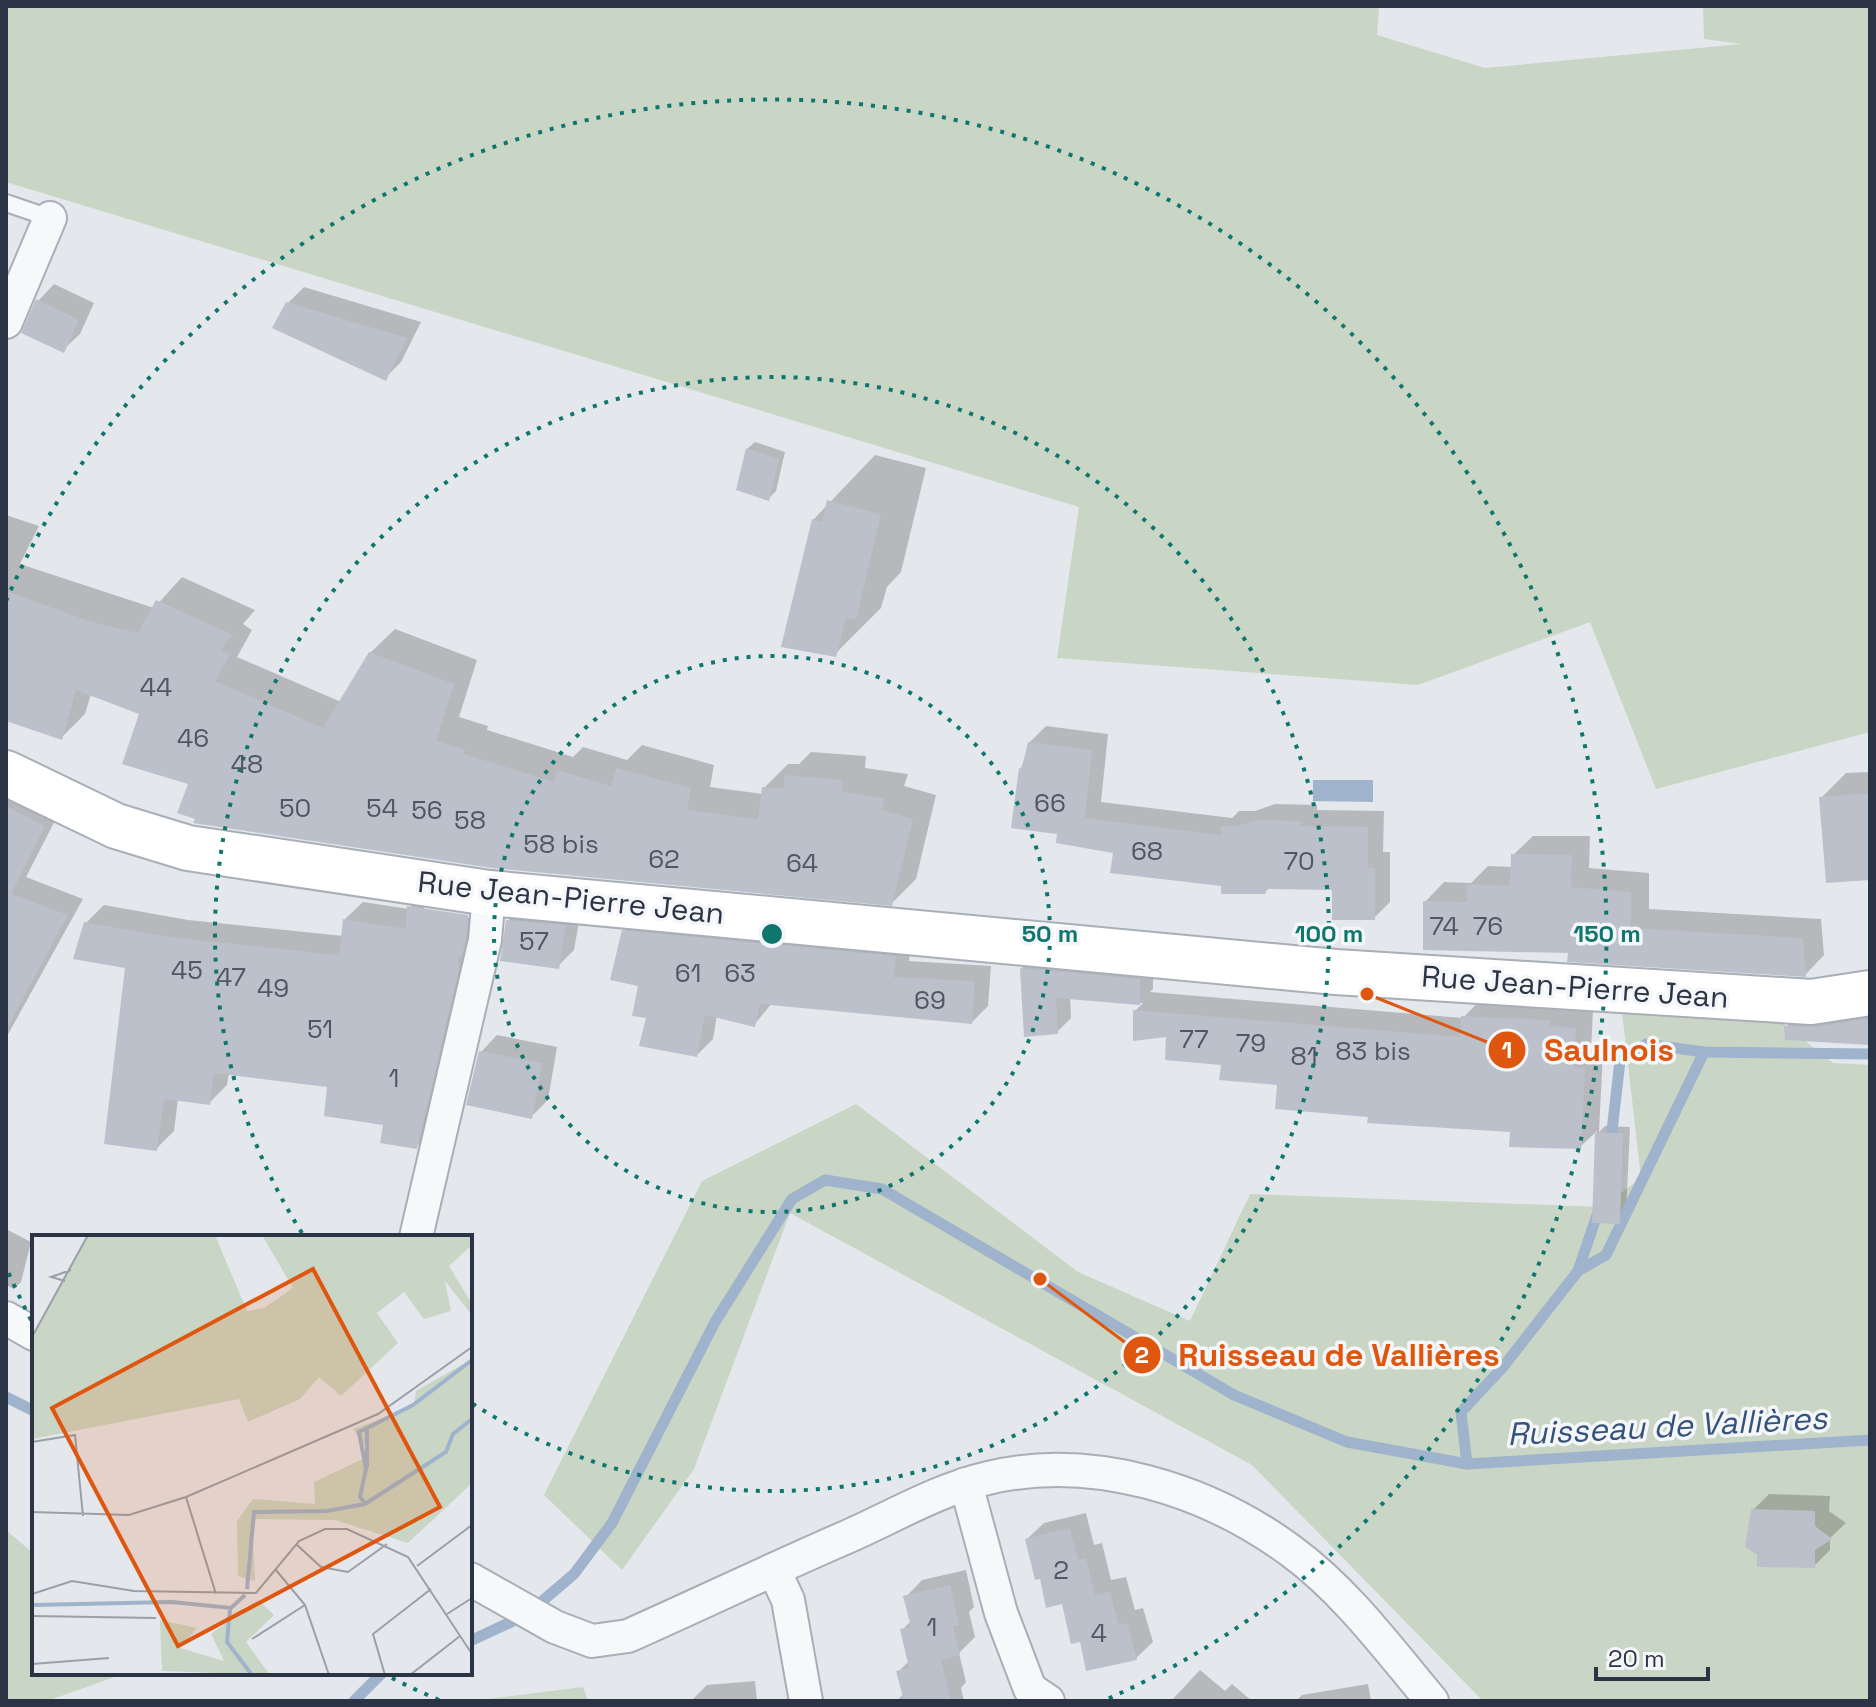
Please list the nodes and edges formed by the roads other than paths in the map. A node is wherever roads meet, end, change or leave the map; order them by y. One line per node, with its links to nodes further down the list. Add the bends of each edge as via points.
1 (6, 203): 2 (lane)
2 (50, 218): 3 (street)
3 (6, 322)
4 (6, 773): 5 (main road, Rue Jean-Pierre Jean, via 116,826 188,848)
5 (489, 893): 6 (main road, Rue Jean-Pierre Jean, via 1336,972 1811,1002); 7 (street, via 485,940)
6 (1870, 993)
7 (416, 1235)
8 (6, 1318): 9 (street)
9 (32, 1333)
10 (966, 1484): 11 (street); 14 (street, via 1001,1613 1030,1689); 15 (street, via 1021,1473 1078,1471 1167,1487 1214,1504 1294,1553 1369,1627)
11 (774, 1570): 12 (street, via 628,1636 592,1641 555,1627); 13 (street, via 788,1600)
12 (472, 1580)
13 (806, 1701)
14 (1048, 1701)
15 (1432, 1701)

